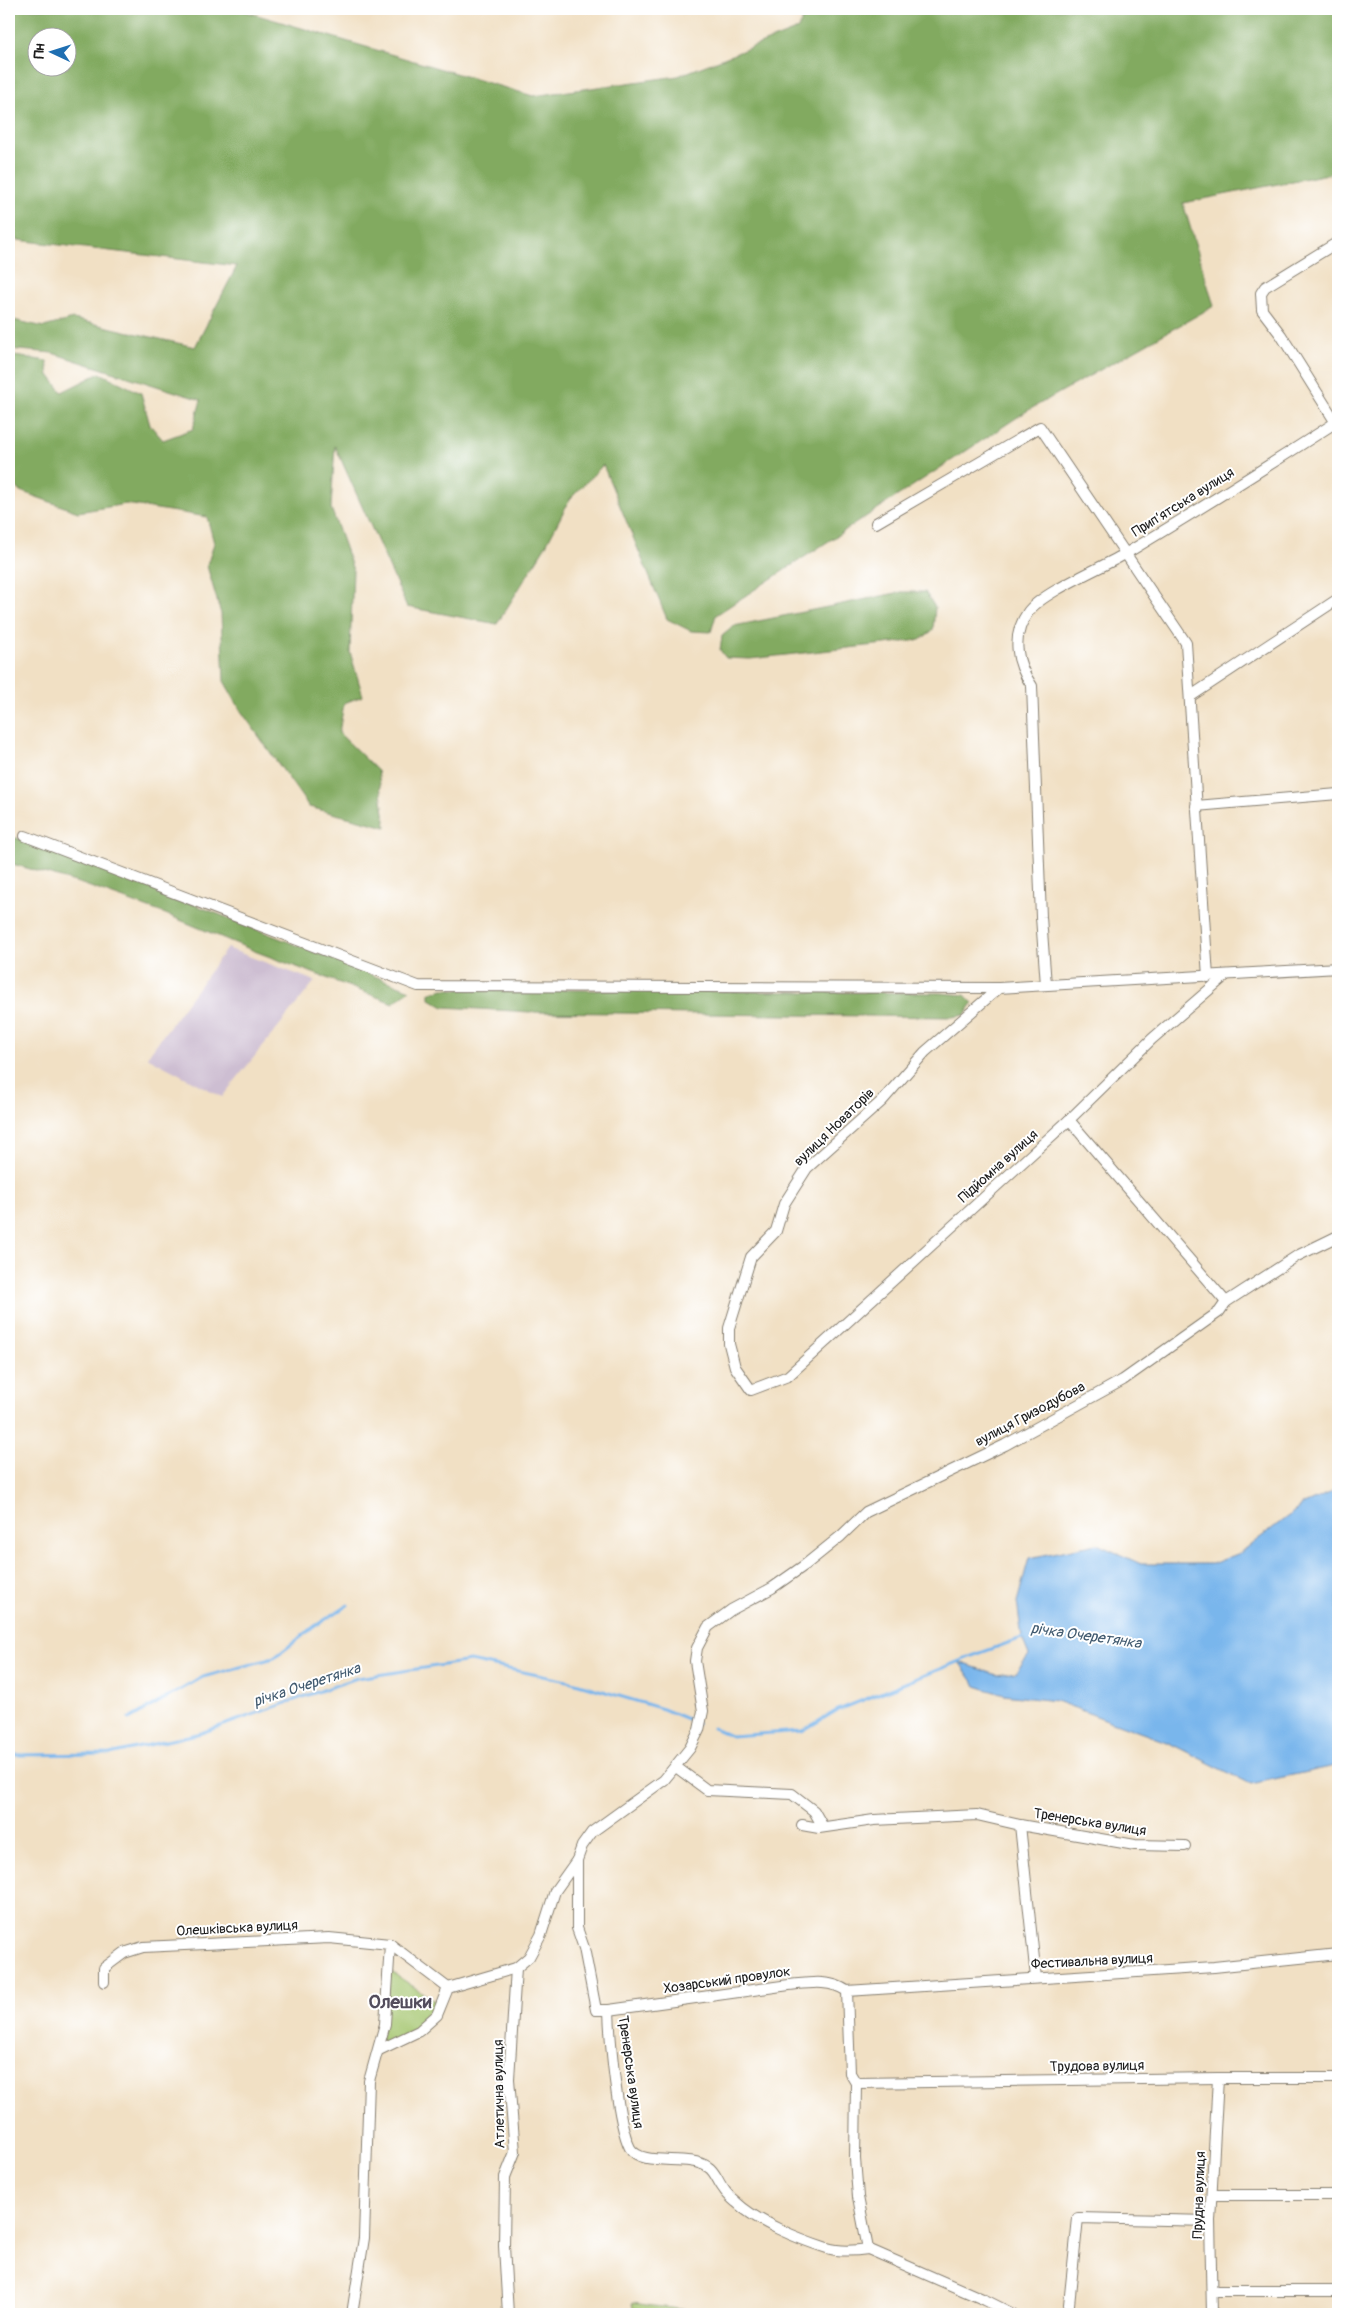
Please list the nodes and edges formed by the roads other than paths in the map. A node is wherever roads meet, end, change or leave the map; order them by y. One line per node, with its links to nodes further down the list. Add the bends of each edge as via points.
1 (1338, 242): 2 (street, via 1265,287 1260,302 1262,310)
2 (1338, 423): 4 (street, Прип’ятська вулиця)
3 (876, 523): 4 (street, via 1040,427)
4 (1125, 554): 6 (street, via 1186,643); 13 (street, Прип’ятська вулиця, via 1039,601 1018,630 1016,648 1022,672 1032,686)
5 (1338, 599): 6 (street)
6 (1191, 696): 8 (street)
7 (1338, 794): 8 (street)
8 (1196, 806): 12 (street)
9 (26, 836): 14 (street, via 418,986)
10 (1338, 968): 11 (street)
11 (1225, 976): 12 (street); 15 (street, Підйомна вулиця, via 1152,1039)
12 (1208, 977): 13 (street)
13 (1046, 985): 14 (street)
14 (999, 988): 18 (street, вулиця Новаторів, via 925,1052 882,1101 807,1168 784,1204 776,1231 750,1257 729,1328 735,1367 751,1390)
15 (1070, 1120): 17 (street); 18 (street, Підйомна вулиця)
16 (1338, 1236): 17 (street, вулиця Гризодубова, via 1297,1256)
17 (1226, 1302): 19 (street, вулиця Гризодубова, via 1219,1312 1123,1380 1005,1445 866,1512 805,1565 708,1627 697,1648 695,1662)
18 (788, 1376)
19 (701, 1693): 20 (street, Тренерська вулиця, via 703,1711 699,1730)
20 (676, 1767): 23 (street, via 707,1790 792,1794 814,1811); 25 (street, Тренерська вулиця, via 664,1780 592,1832)
21 (1020, 1824): 23 (street, Тренерська вулиця, via 977,1815 874,1820); 24 (street, Тренерська вулиця, via 1135,1845); 29 (street, Тренерська вулиця)
22 (802, 1825): 23 (street, Тренерська вулиця)
23 (823, 1827)
24 (1185, 1846)
25 (577, 1860): 28 (street, via 555,1891 541,1935 529,1957); 33 (street, Тренерська вулиця, via 577,1928 596,2010)
26 (390, 1944): 30 (street, Олешківська вулиця, via 329,1938 143,1947 124,1954 104,1968); 31 (street); 34 (street, via 385,2024)
27 (1338, 1954): 29 (street, Фестивальна вулиця, via 1214,1967)
28 (516, 1968): 31 (street); 45 (street, Атлетична вулиця, via 510,2079 515,2152 505,2177 504,2246)
29 (1036, 1978): 32 (street, Фестивальна вулиця)
30 (104, 1982)
31 (448, 1988): 34 (street, via 437,2016 419,2031)
32 (847, 1991): 33 (street, Хозарський провулок, via 838,1984 788,1984); 37 (street, via 850,2073)
33 (608, 2010): 41 (street, Тренерська вулиця, via 622,2123 631,2149 644,2159 693,2160 710,2168 723,2190 738,2204 794,2235 828,2248)
34 (379, 2050): 44 (street, via 369,2081 364,2238)
35 (1218, 2078): 36 (street, Трудова вулиця); 37 (street, Трудова вулиця); 38 (street, Прудна вулиця)
36 (1338, 2078)
37 (856, 2083): 41 (street, via 854,2160)
38 (1213, 2195): 39 (street); 40 (street, Прудна вулиця)
39 (1338, 2195)
40 (1210, 2221): 42 (street, Прудна вулиця); 47 (street, via 1078,2218)
41 (868, 2249): 46 (street)
42 (1212, 2291): 43 (street); 48 (street, Прудна вулиця)
43 (1338, 2291)
44 (352, 2314)
45 (508, 2314)
46 (1013, 2314)
47 (1068, 2314)
48 (1212, 2314)

